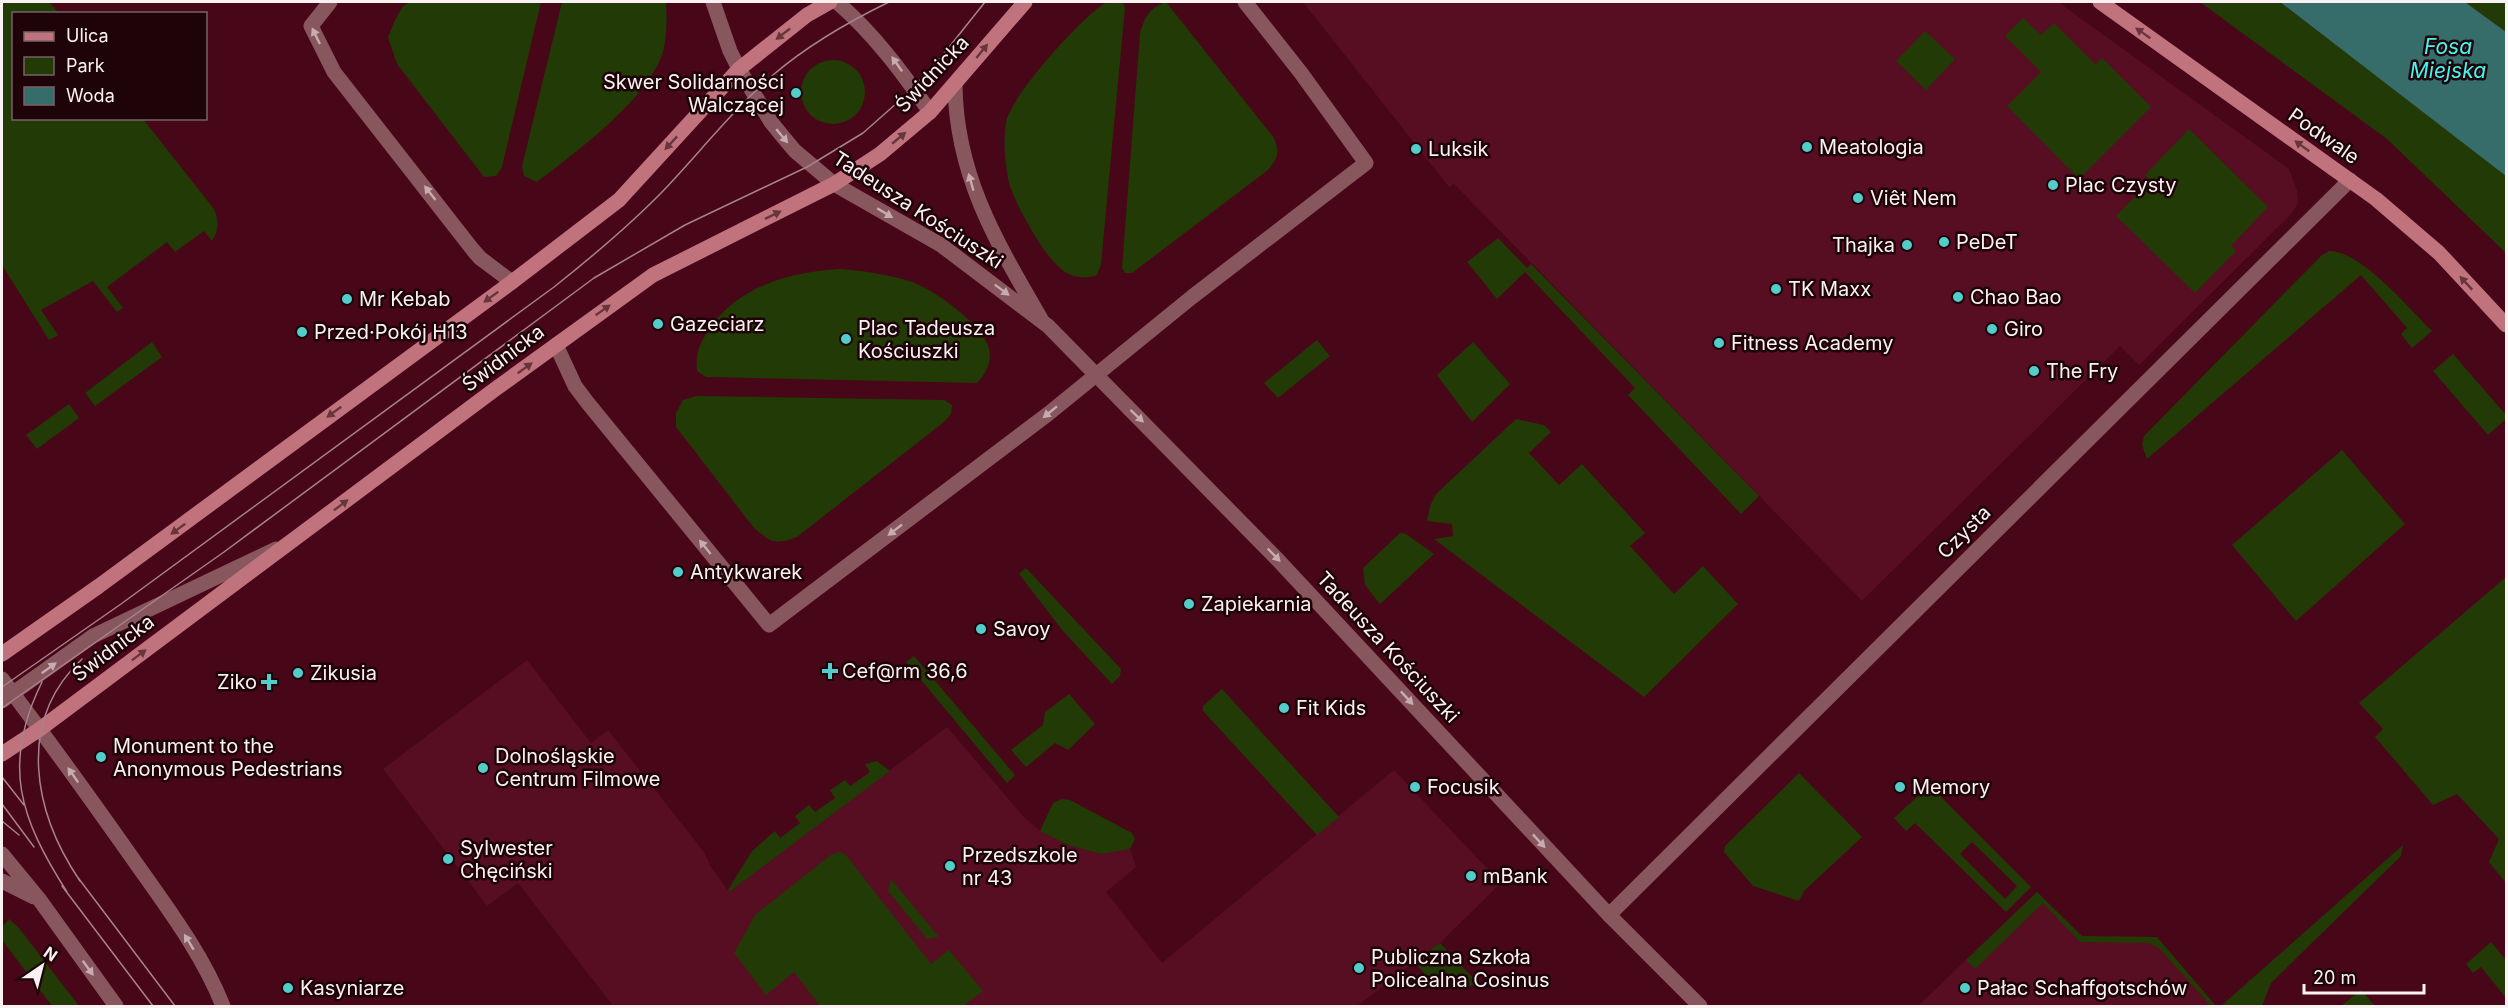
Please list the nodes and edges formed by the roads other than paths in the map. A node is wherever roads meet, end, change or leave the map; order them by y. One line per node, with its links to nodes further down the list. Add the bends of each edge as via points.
1 (330, 2): 13 (street, one-way to 1, via 473,250 334,72 311,26)
2 (713, 2): 8 (street, Tadeusza Kościuszki)
3 (830, 2): 8 (main road, one-way to 8, via 807,15)
4 (837, 2): 10 (street, one-way to 4, via 891,56)
5 (1025, 2): 9 (main road, Świdnicka, one-way to 5)
6 (1245, 2): 17 (street, via 1366,163)
7 (2100, 2): 11 (main road, Podwale, one-way to 7)
8 (739, 69): 12 (street, Tadeusza Kościuszki, one-way to 12, via 784,138); 13 (main road, one-way to 13, via 619,200)
9 (955, 85): 10 (main road, Świdnicka); 14 (street, Tadeusza Kościuszki, one-way to 9, via 1005,258 975,194 955,111)
10 (930, 112): 12 (main road, Świdnicka, one-way to 10, via 880,154)
11 (2350, 180): 15 (main road, Podwale, one-way to 11, via 2439,253); 27 (street, Czysta)
12 (834, 184): 14 (street, Tadeusza Kościuszki, one-way to 14, via 941,245); 16 (main road, Świdnicka, one-way to 12, via 653,275)
13 (512, 282): 19 (main road, one-way to 19, via 43,628)
14 (1041, 319): 17 (street, Tadeusza Kościuszki)
15 (2506, 325)
16 (556, 345): 17 (street, one-way to 16, via 769,625 587,402); 18 (main road, Świdnicka, one-way to 16)
17 (1096, 375): 27 (street, Tadeusza Kościuszki, one-way to 27, via 1278,560)
18 (294, 540): 21 (street, one-way to 18, via 93,636); 22 (main road, Świdnicka, one-way to 18)
19 (2, 654)
20 (2, 679): 21 (street)
21 (7, 698): 22 (street)
22 (40, 729): 23 (main road, Świdnicka); 29 (street, one-way to 22, via 178,924)
23 (2, 754)
24 (2, 854): 26 (street)
25 (2, 881): 26 (street)
26 (39, 899): 28 (street, one-way to 28)
27 (1609, 915): 30 (street, Tadeusza Kościuszki)
28 (116, 1006)
29 (223, 1006)
30 (1700, 1006)

